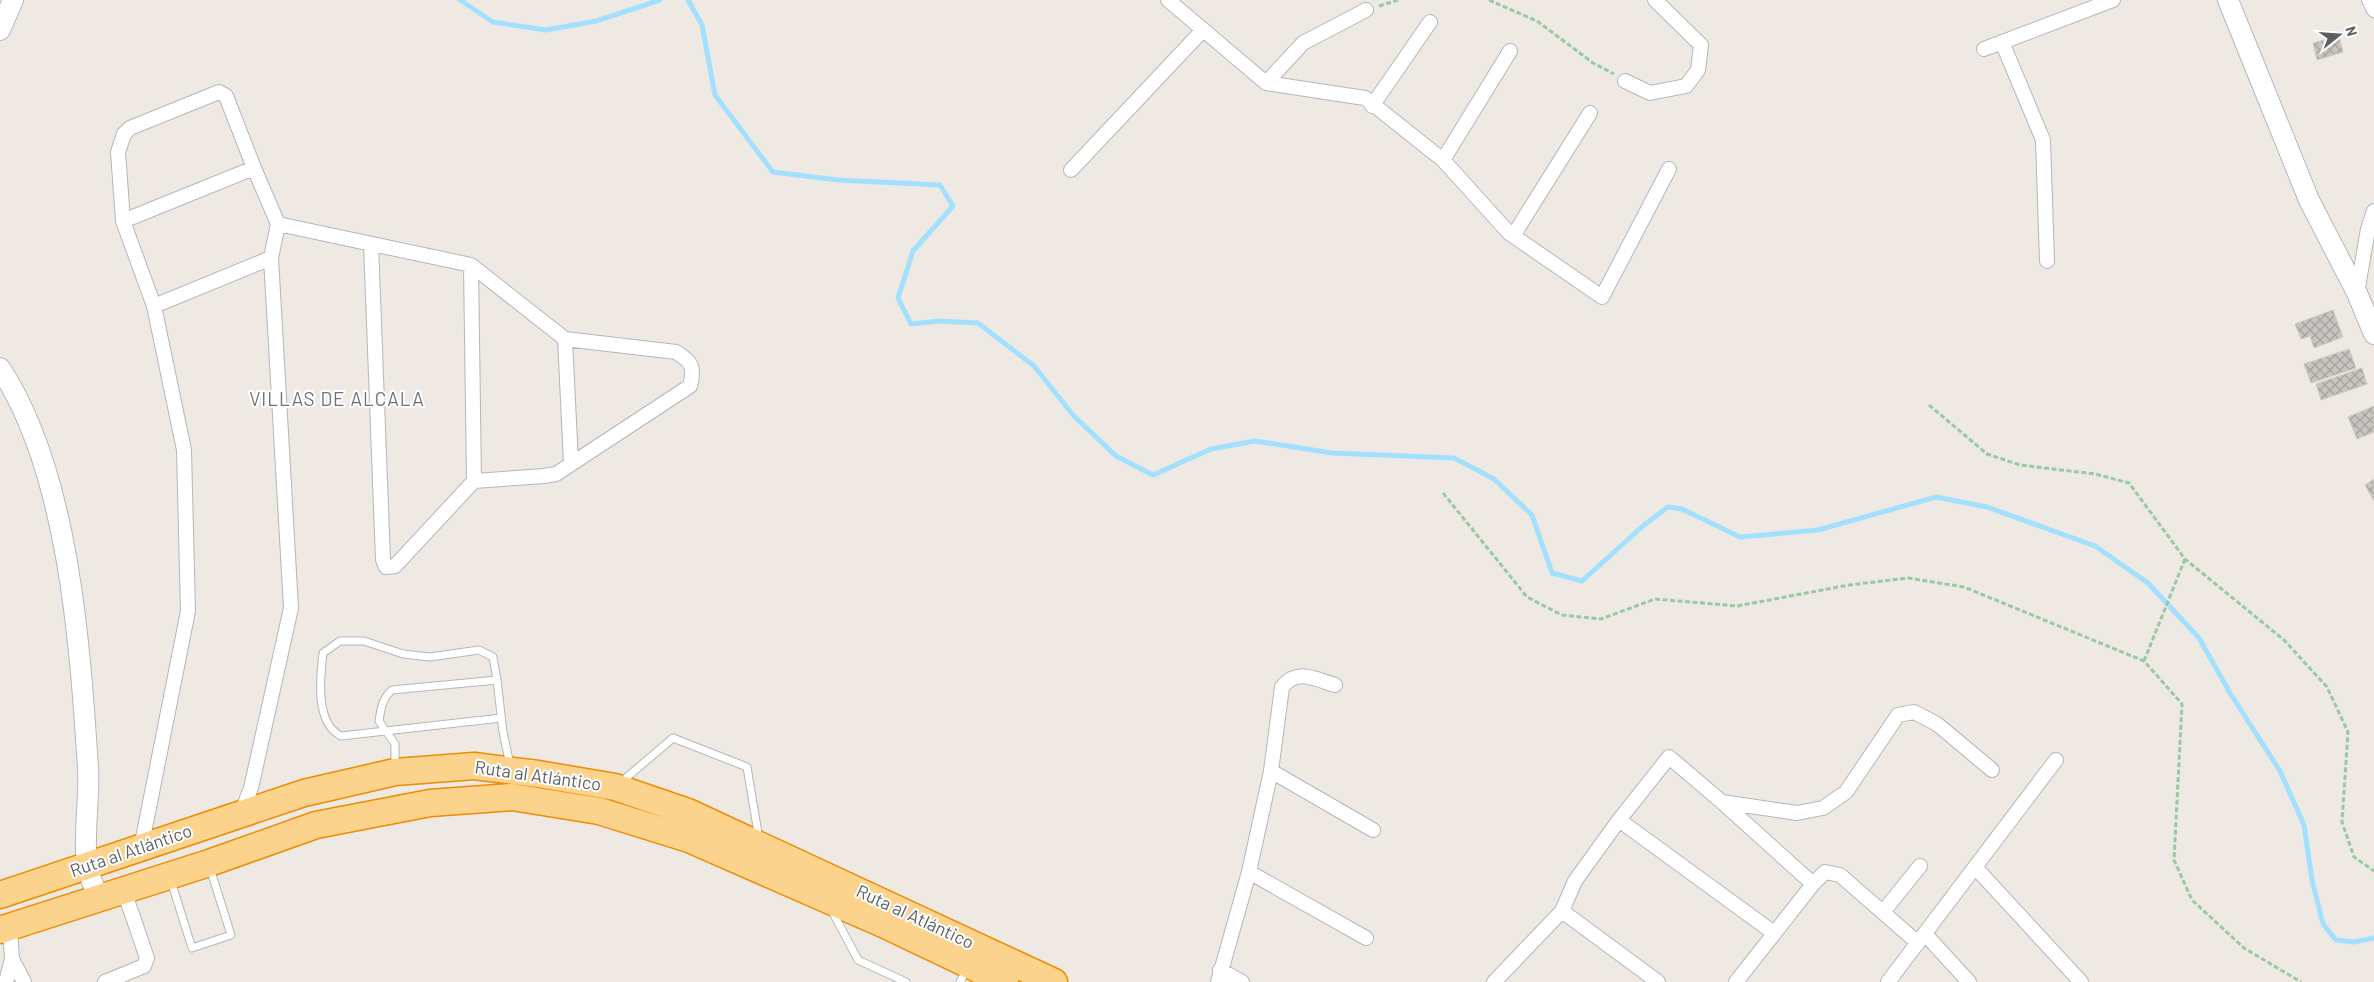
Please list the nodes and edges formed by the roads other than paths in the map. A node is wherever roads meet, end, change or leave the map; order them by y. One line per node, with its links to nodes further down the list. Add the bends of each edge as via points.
1 (13, 0): 10 (street)
2 (1168, 0): 11 (street)
3 (1655, 0): 15 (street, via 1701,45 1698,70 1686,86 1650,93)
4 (2113, 0): 12 (street)
5 (2228, 0): 31 (street, via 2309,200)
6 (2369, 0): 8 (street)
7 (1366, 10): 16 (street, via 1303,43)
8 (2374, 10)
9 (1430, 22): 17 (street)
10 (0, 30)
11 (1203, 30): 16 (street); 22 (street)
12 (2002, 42): 13 (street); 29 (street, via 2043,140)
13 (1984, 49)
14 (1510, 51): 19 (street)
15 (1625, 81)
16 (1266, 84): 17 (street, via 1365,98)
17 (1372, 106): 19 (street)
18 (1590, 113): 26 (street)
19 (1443, 160): 26 (street)
20 (254, 168): 24 (street); 24 (street, via 223,92 130,128 124,134 118,152); 25 (street)
21 (1669, 169): 26 (street, via 1602,297)
22 (1071, 170)
23 (2374, 211): 31 (street)
24 (123, 221): 32 (street)
25 (278, 224): 27 (street); 28 (street)
26 (1514, 236)
27 (371, 244): 30 (street); 37 (street, via 383,560 386,567 395,566)
28 (271, 258): 32 (street); 50 (street, via 291,608 251,788)
29 (2047, 261)
30 (471, 265): 34 (street); 37 (street)
31 (2356, 292): 33 (street)
32 (154, 306): 55 (street, via 184,450 189,586 188,612)
33 (2374, 334)
34 (565, 339): 36 (street); 36 (street, via 676,352 689,360 694,373 690,386)
35 (0, 368): 57 (street, via 30,426 57,510 83,700 89,784)
36 (571, 463): 37 (street, via 556,474)
37 (474, 481)
38 (498, 680): 40 (lane); 41 (lane, via 392,690 381,706 380,721); 41 (lane, via 493,657 479,650 430,657 403,654 364,641 340,641 323,653 319,687 326,721 333,732 341,736)
39 (1335, 685): 44 (street, via 1298,675 1282,687)
40 (501, 718): 41 (lane); 43 (lane)
41 (385, 732): 46 (lane, via 395,744)
42 (2056, 760): 59 (street)
43 (511, 770): 46 (highway, Ruta al Atlántico, via 474,766); 47 (highway, Ruta al Atlántico)
44 (1271, 770): 53 (street); 60 (street)
45 (1992, 770): 49 (street, via 1937,724 1914,712 1898,715 1846,792 1822,808 1797,813)
46 (395, 772): 48 (highway, Ruta al Atlántico)
47 (615, 787): 54 (highway, Ruta al Atlántico, via 688,812); 54 (lane, via 673,738 747,767)
48 (304, 793): 50 (highway, Ruta al Atlántico); 52 (highway, via 316,801 320,816)
49 (1722, 802): 51 (street, via 1669,757); 62 (street)
50 (241, 814): 55 (highway, Ruta al Atlántico)
51 (1619, 820): 67 (street, via 1575,880); 70 (street)
52 (316, 825): 56 (highway, Ruta al Atlántico); 66 (highway, Ruta al Atlántico, via 430,803 512,797 599,811 689,839)
53 (1373, 830)
54 (760, 844): 81 (highway, Ruta al Atlántico)
55 (141, 848): 57 (highway, Ruta al Atlántico)
56 (208, 863): 61 (highway, Ruta al Atlántico); 61 (lane, via 231,935 192,948)
57 (87, 866): 64 (highway, Ruta al Atlántico); 65 (street)
58 (1920, 866): 68 (street)
59 (1975, 867): 72 (street); 88 (street)
60 (1249, 872): 71 (street); 75 (street)
61 (169, 876): 63 (highway, Ruta al Atlántico)
62 (1813, 884): 68 (street, via 1825,872 1840,875); 70 (street)
63 (124, 891): 65 (highway, Ruta al Atlántico); 78 (street, via 147,958 144,966)
64 (0, 895)
65 (99, 899): 69 (highway, Ruta al Atlántico)
66 (826, 899): 74 (highway, Ruta al Atlántico); 79 (lane, via 858,960)
67 (1562, 911): 83 (street); 84 (street)
68 (1883, 912): 72 (street)
69 (5, 929): 73 (street)
70 (1774, 933): 85 (street)
71 (1366, 938)
72 (1921, 939): 86 (street); 87 (street)
73 (12, 959): 76 (street); 77 (street)
74 (964, 973): 80 (highway, Ruta al Atlántico)
75 (1219, 976): 82 (street)
76 (6, 982)
77 (24, 982)
78 (105, 982)
79 (906, 982)
80 (1005, 982)
81 (1054, 982)
82 (1242, 982)
83 (1494, 982)
84 (1658, 982)
85 (1736, 982)
86 (1888, 982)
87 (1969, 982)
88 (2081, 982)

